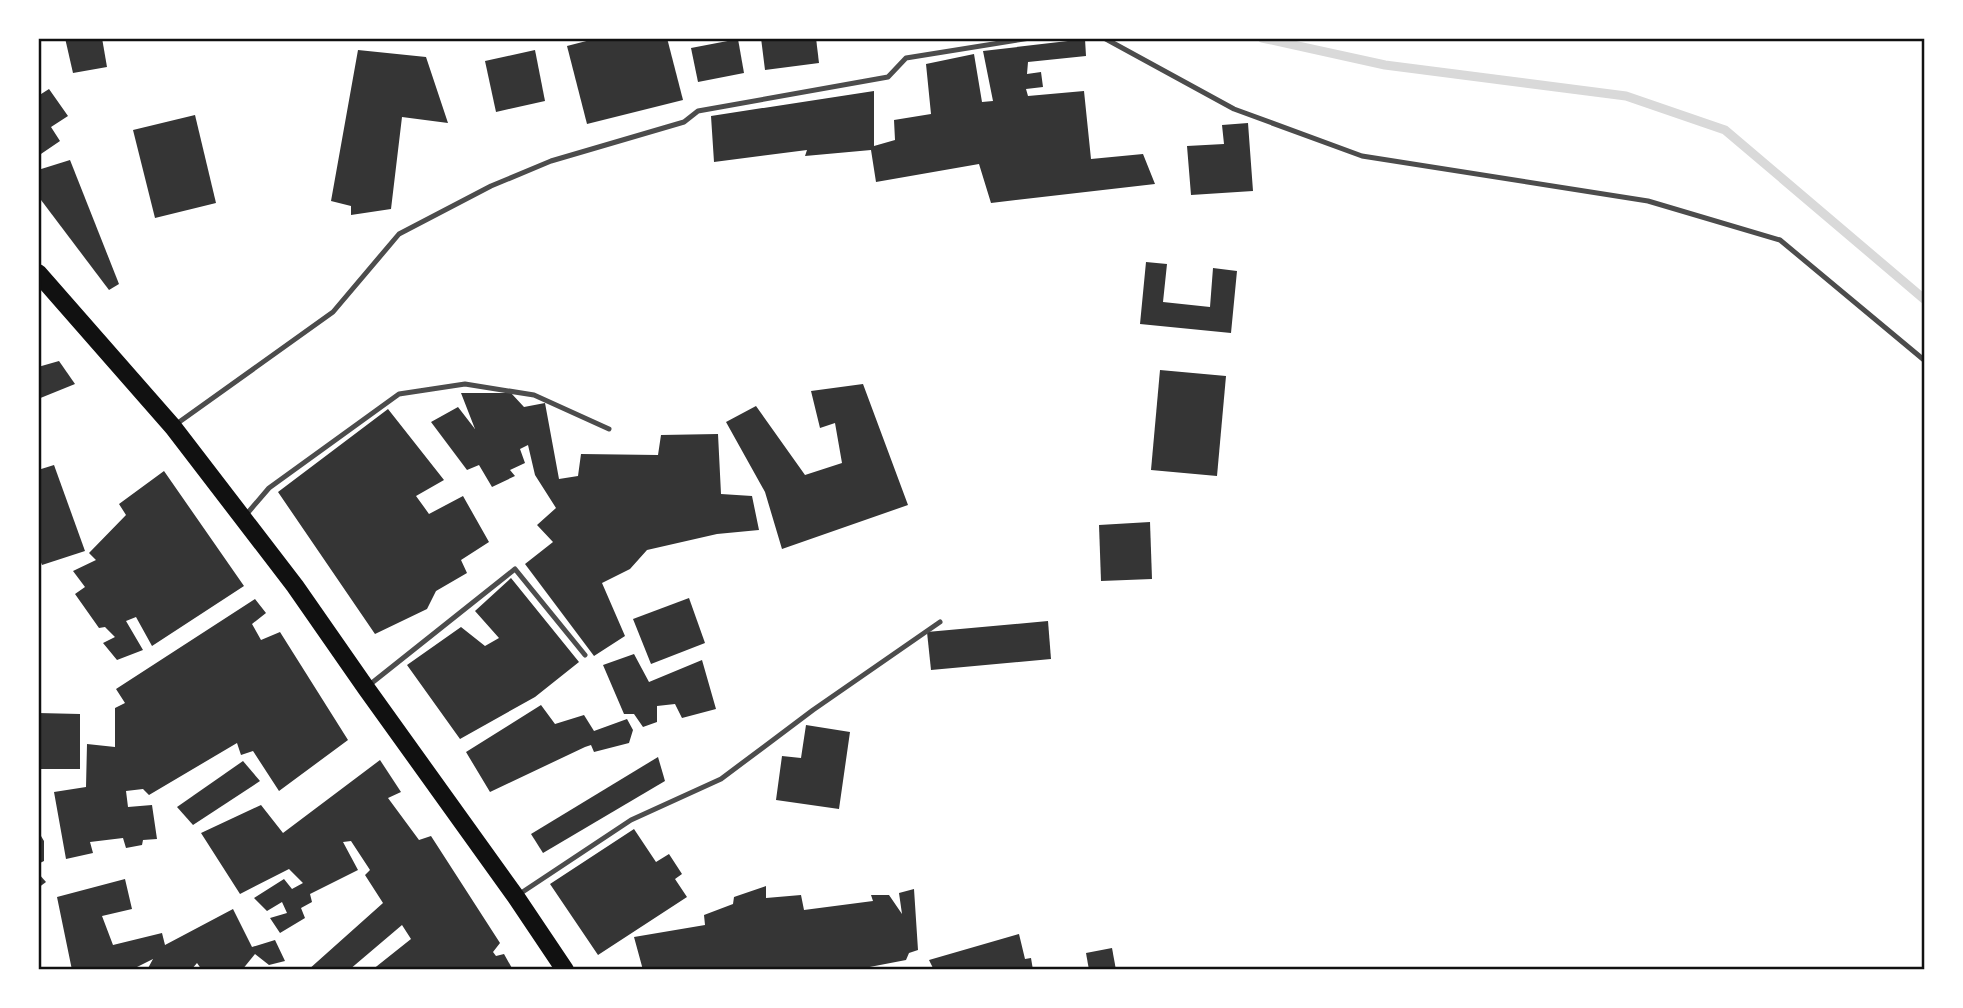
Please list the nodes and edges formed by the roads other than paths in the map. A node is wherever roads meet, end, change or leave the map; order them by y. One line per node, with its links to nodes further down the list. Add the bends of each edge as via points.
1 (1030, 38): 5 (lane, via 906,58 888,77 698,111 684,122 551,161 491,186 399,234 333,312)
2 (1104, 38): 4 (lane, via 1234,110 1362,156 1648,201 1780,240)
3 (38, 273): 5 (main road)
4 (1924, 360)
5 (173, 427): 7 (main road)
6 (609, 429): 7 (lane, via 534,395 465,384 399,394 269,488)
7 (243, 518): 10 (main road)
8 (940, 622): 11 (lane, via 721,779 631,820)
9 (585, 655): 10 (lane, via 515,569)
10 (366, 688): 11 (main road)
11 (516, 897): 12 (main road)
12 (565, 970)

